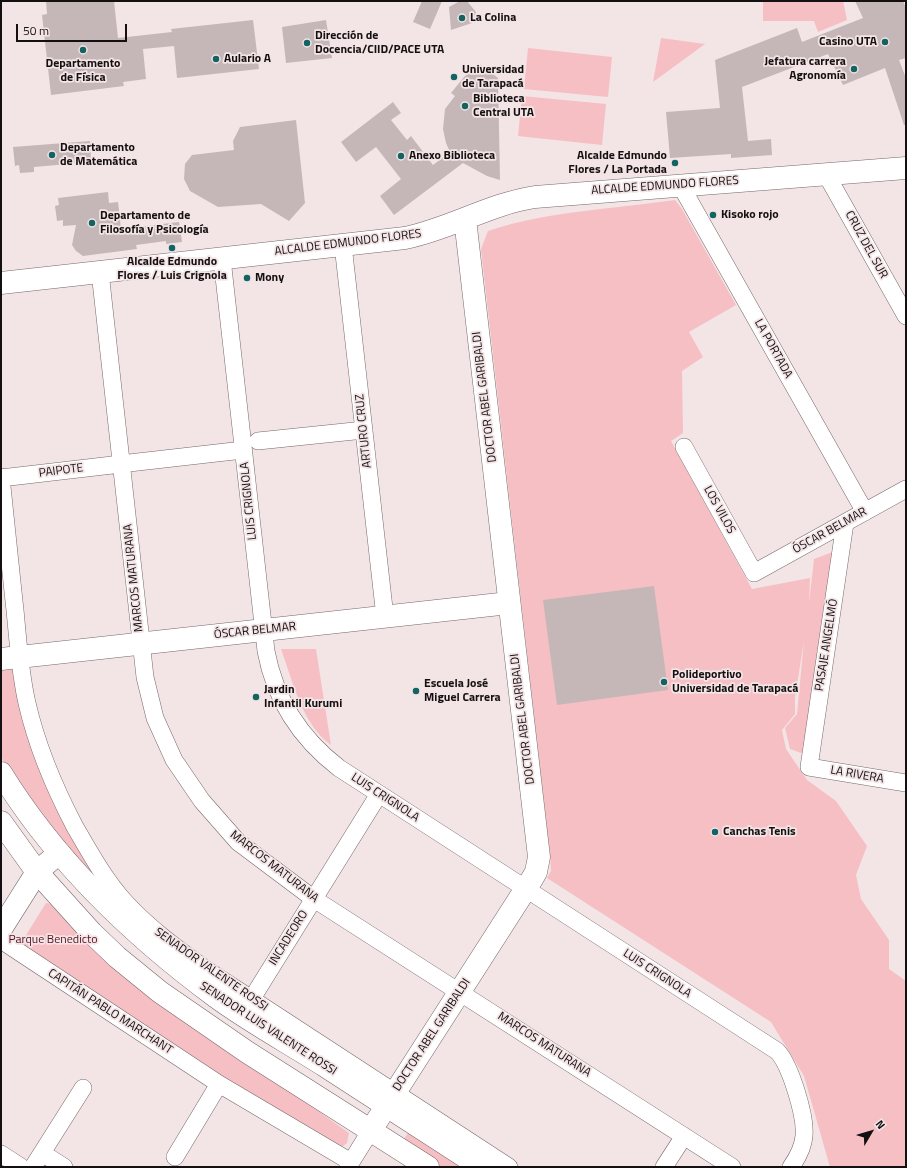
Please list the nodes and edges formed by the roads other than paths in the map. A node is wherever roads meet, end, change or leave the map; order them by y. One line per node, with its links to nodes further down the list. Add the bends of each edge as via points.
1 (906, 168): 2 (street, ALCALDE EDMUNDO FLORES)
2 (826, 174): 3 (street, ALCALDE EDMUNDO FLORES); 9 (street, CRUZ DEL SUR)
3 (681, 186): 4 (street, ALCALDE EDMUNDO FLORES, via 534,197 495,206); 17 (street, LA PORTADA)
4 (465, 218): 5 (street, ALCALDE EDMUNDO FLORES, via 420,235); 20 (street, DOCTOR ABEL GARIBALDI)
5 (343, 245): 6 (street, ALCALDE EDMUNDO FLORES); 10 (street, ARTURO CRUZ)
6 (222, 259): 7 (street, ALCALDE EDMUNDO FLORES); 13 (street, LUIS CRIGNOLA)
7 (100, 272): 8 (street, ALCALDE EDMUNDO FLORES); 14 (street, MARCOS MATURANA)
8 (1, 283)
9 (906, 316)
10 (364, 430): 11 (street); 21 (street, ARTURO CRUZ)
11 (258, 441)
12 (684, 447): 19 (street, LOS VILOS)
13 (243, 450): 14 (street, PAIPOTE); 22 (street, LUIS CRIGNOLA)
14 (125, 463): 15 (street, PAIPOTE); 23 (street, MARCOS MATURANA)
15 (1, 478): 24 (street, SENADOR VALENTE ROSSI)
16 (906, 489): 17 (street, ÓSCAR BELMAR)
17 (865, 512): 18 (street, ÓSCAR BELMAR)
18 (846, 523): 19 (street, ÓSCAR BELMAR); 25 (street, PASAJE ANGELMÓ)
19 (754, 573)
20 (509, 603): 21 (street, ÓSCAR BELMAR); 32 (street, DOCTOR ABEL GARIBALDI, via 539,858 536,872)
21 (385, 617): 22 (street, ÓSCAR BELMAR)
22 (263, 630): 23 (street, ÓSCAR BELMAR); 28 (street, LUIS CRIGNOLA, via 273,681 294,721 310,742 329,760)
23 (141, 643): 24 (street, ÓSCAR BELMAR); 33 (street, MARCOS MATURANA, via 145,677 155,718 163,739 186,779 238,842)
24 (10, 658): 37 (street, SENADOR VALENTE ROSSI, via 50,775 81,837 106,878 124,901 157,932)
25 (809, 767): 27 (street, LA RIVERA)
26 (1, 773): 30 (street, SENADOR LUIS VALENTE ROSSI)
27 (906, 783)
28 (379, 794): 32 (street, LUIS CRIGNOLA); 33 (street, INCADEORO)
29 (1, 822): 31 (street)
30 (59, 853): 31 (street); 40 (street, SENADOR LUIS VALENTE ROSSI, via 80,878 133,930 216,997)
31 (37, 872): 34 (street); 41 (street, via 92,933 160,992 235,1044)
32 (525, 889): 36 (street, DOCTOR ABEL GARIBALDI); 54 (street, LUIS CRIGNOLA, via 771,1046 782,1056 788,1068 805,1127 803,1145)
33 (314, 898): 36 (street, MARCOS MATURANA); 37 (street, INCADEORO)
34 (1, 929)
35 (1, 940): 38 (street, CAPITÁN PABLO MARCHANT)
36 (460, 991): 40 (street, DOCTOR ABEL GARIBALDI); 42 (street, MARCOS MATURANA)
37 (251, 1000): 40 (street, SENADOR VALENTE ROSSI)
38 (220, 1084): 44 (street); 46 (street, CAPITÁN PABLO MARCHANT)
39 (83, 1088): 45 (street)
40 (391, 1099): 41 (street, DOCTOR ABEL GARIBALDI); 50 (street, SENADOR LUIS VALENTE ROSSI); 51 (street, SENADOR VALENTE ROSSI)
41 (371, 1130): 46 (street, DOCTOR ABEL GARIBALDI); 49 (street)
42 (684, 1136): 52 (street); 53 (street, MARCOS MATURANA)
43 (1, 1154): 47 (street)
44 (175, 1157)
45 (38, 1160): 48 (street)
46 (349, 1165)
47 (21, 1167)
48 (64, 1167)
49 (428, 1167)
50 (481, 1167)
51 (509, 1167)
52 (664, 1167)
53 (732, 1167)
54 (792, 1167)

